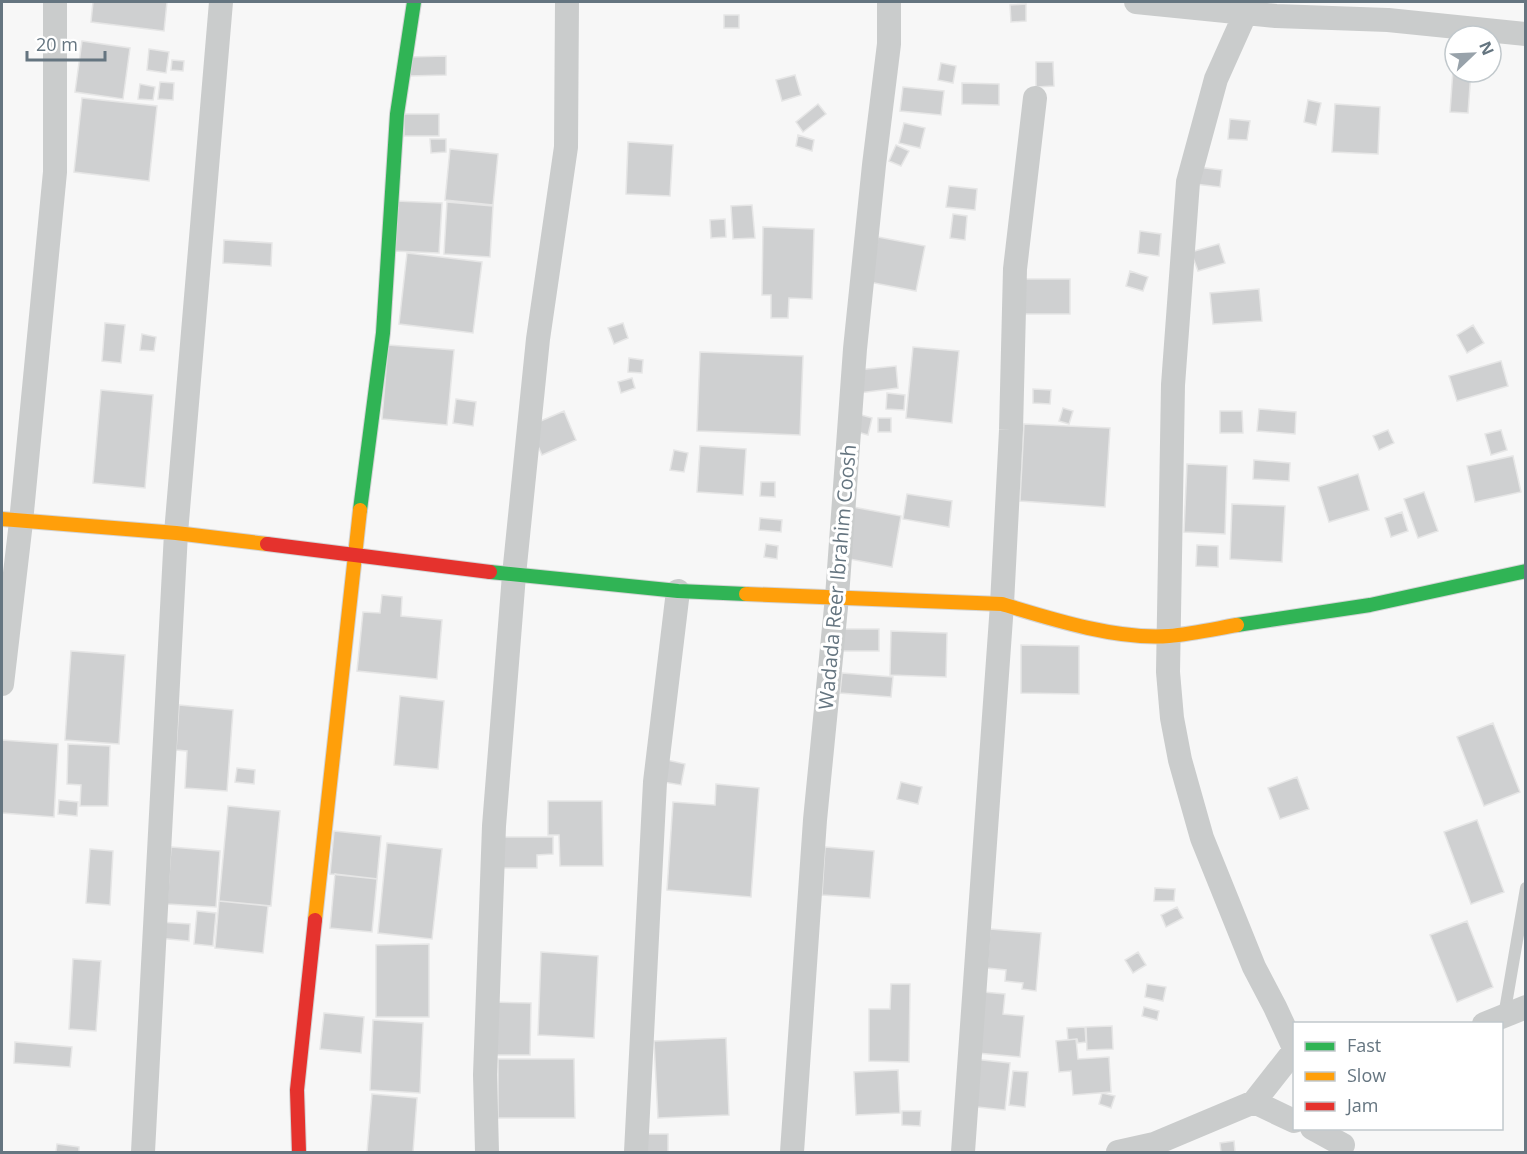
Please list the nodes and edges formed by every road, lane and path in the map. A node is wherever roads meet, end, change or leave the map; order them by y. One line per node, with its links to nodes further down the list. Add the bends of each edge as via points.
1 (55, 2): 11 (street, via 55,172)
2 (221, 2): 12 (street)
3 (414, 2): 13 (street, via 397,114 383,333)
4 (567, 2): 15 (street, via 566,147 538,339)
5 (889, 2): 17 (street, Wadada Reer Ibrahim Coosh, via 889,44 855,349)
6 (1136, 2): 7 (street)
7 (1246, 7): 8 (street, via 1276,16); 19 (street, via 1216,79 1188,182 1173,385)
8 (1389, 11): 9 (street)
9 (1526, 34)
10 (1035, 98): 18 (street, via 1015,269)
11 (11, 520): 12 (street); 20 (street)
12 (176, 533): 13 (street); 30 (street)
13 (354, 555): 15 (street); 31 (street, via 297,1090)
14 (1526, 571): 19 (street, via 1370,605)
15 (514, 575): 16 (street); 32 (street, via 494,826 485,1075)
16 (678, 591): 17 (street); 33 (street, via 655,782)
17 (837, 597): 18 (street); 34 (street, Wadada Reer Ibrahim Coosh, via 815,820)
18 (1002, 604): 19 (street, via 1120,634); 35 (street)
19 (1167, 636): 23 (street, via 1172,718 1202,838 1254,967)
20 (2, 684)
21 (1526, 888): 22 (lane)
22 (1504, 1015)
23 (1293, 1048)
24 (1293, 1051): 25 (street)
25 (1254, 1102): 26 (street); 29 (street)
26 (1293, 1121)
27 (1316, 1130): 28 (street)
28 (1342, 1142)
29 (1156, 1148): 36 (street)
30 (142, 1152)
31 (299, 1152)
32 (487, 1152)
33 (636, 1152)
34 (792, 1152)
35 (963, 1152)
36 (1118, 1152)

